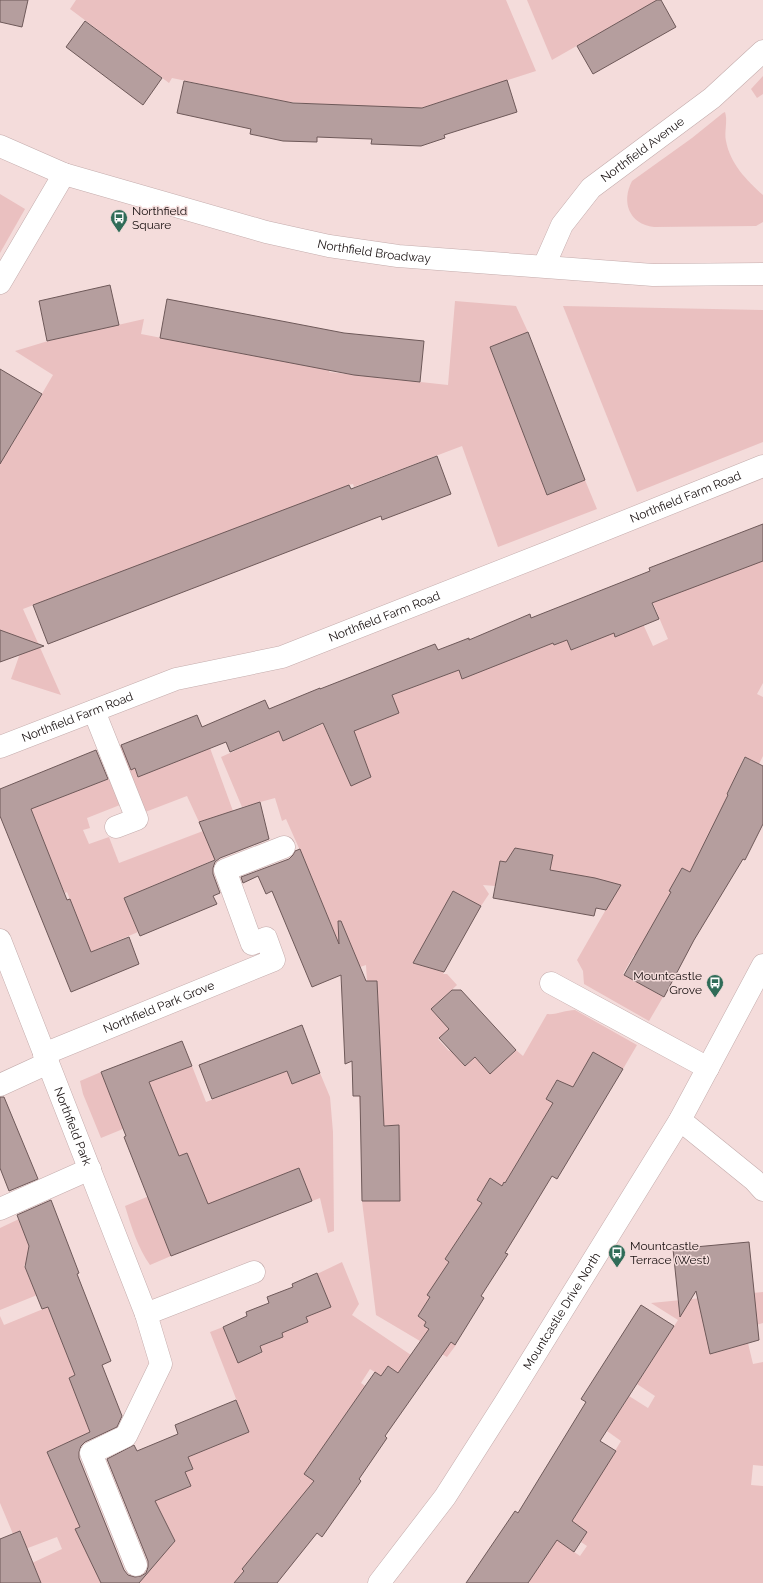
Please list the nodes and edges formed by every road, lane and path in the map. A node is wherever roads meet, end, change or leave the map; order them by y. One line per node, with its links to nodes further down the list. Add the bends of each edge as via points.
1 (763, 51): 4 (street, Northfield Avenue, via 712,98 591,188 562,225)
2 (0, 146): 3 (street, Northfield Broadway)
3 (64, 174): 4 (street, Northfield Broadway, via 266,232 329,246 398,256); 6 (street)
4 (544, 266): 5 (street, Northfield Broadway, via 652,275)
5 (763, 274)
6 (0, 283)
7 (763, 466): 8 (street, Northfield Farm Road, via 282,657 176,679)
8 (94, 711): 9 (street, Northfield Farm Road); 10 (street, via 137,819)
9 (0, 747)
10 (116, 827)
11 (284, 847): 16 (street, Northfield Park Grove, via 225,870 252,944 266,938 274,960)
12 (0, 940): 14 (street, Northfield Park)
13 (763, 965): 17 (street, Mountcastle Drive North)
14 (7, 981): 16 (street, Northfield Park)
15 (551, 983): 17 (street)
16 (46, 1058): 18 (street, Northfield Park Grove); 20 (street, Northfield Park)
17 (708, 1068): 19 (street, Mountcastle Drive North)
18 (0, 1085)
19 (680, 1120): 21 (street); 26 (street, Mountcastle Drive North, via 477,1448 445,1497)
20 (90, 1169): 22 (street); 24 (street, Northfield Park)
21 (763, 1190)
22 (0, 1209)
23 (254, 1272): 24 (street)
24 (146, 1314): 25 (street, Northfield Park, via 161,1364 126,1436 91,1453)
25 (136, 1565)
26 (378, 1583)

